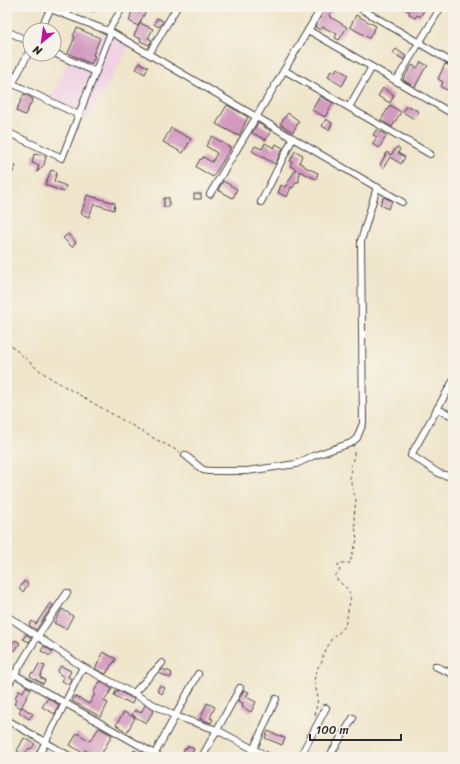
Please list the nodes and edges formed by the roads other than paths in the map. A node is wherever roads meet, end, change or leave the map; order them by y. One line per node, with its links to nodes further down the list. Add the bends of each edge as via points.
1 (71, 7): 10 (street)
2 (123, 7): 14 (street)
3 (177, 7): 17 (street)
4 (322, 7): 12 (street)
5 (358, 7): 16 (street)
6 (441, 7): 16 (street)
7 (448, 7): 9 (street)
8 (47, 8): 10 (street); 11 (street)
9 (453, 10)
10 (66, 16): 14 (street)
11 (43, 22)
12 (308, 30): 21 (street); 22 (street)
13 (7, 31): 15 (street)
14 (110, 32): 17 (street); 23 (street)
15 (22, 38)
16 (419, 43): 20 (street); 24 (street)
17 (149, 54): 30 (street)
18 (62, 57): 23 (street)
19 (22, 62): 25 (street)
20 (453, 63)
21 (372, 67): 24 (street); 27 (street)
22 (284, 70): 27 (street); 30 (street)
23 (96, 72): 29 (street)
24 (396, 81): 28 (street)
25 (10, 82): 26 (street); 29 (street)
26 (7, 94)
27 (349, 107): 33 (street)
28 (453, 114)
29 (79, 115): 31 (street, via 62,158)
30 (256, 117): 32 (street); 35 (street)
31 (7, 132)
32 (293, 138): 34 (street); 36 (street)
33 (430, 154)
34 (377, 187): 37 (street); 41 (street, via 361,241 363,423 357,438 351,444 296,464 248,471 203,470)
35 (210, 194)
36 (261, 202)
37 (402, 202)
38 (453, 381): 39 (street)
39 (437, 408): 40 (street); 42 (street, via 411,455 440,474)
40 (453, 416)
41 (185, 456)
42 (453, 478)
43 (67, 593): 45 (street)
44 (7, 616): 45 (street)
45 (37, 637): 48 (street); 50 (street)
46 (162, 663): 55 (street)
47 (435, 666): 52 (street)
48 (83, 668): 55 (street); 57 (street)
49 (7, 670): 50 (street)
50 (14, 674): 53 (street); 57 (street)
51 (198, 674): 59 (street)
52 (453, 674)
53 (7, 687)
54 (240, 688): 62 (street)
55 (133, 694): 59 (street)
56 (276, 699): 64 (street)
57 (65, 703): 63 (street); 65 (street)
58 (326, 708): 71 (street)
59 (175, 716): 62 (street); 65 (street)
60 (353, 718): 72 (street, via 332,752)
61 (7, 720): 63 (street)
62 (216, 730): 64 (street); 68 (street)
63 (46, 742): 66 (street); 67 (street)
64 (253, 749): 69 (street); 70 (street)
65 (156, 756)
66 (38, 757)
67 (71, 757)
68 (202, 757)
69 (250, 757)
70 (270, 757)
71 (300, 757)
72 (332, 757)

